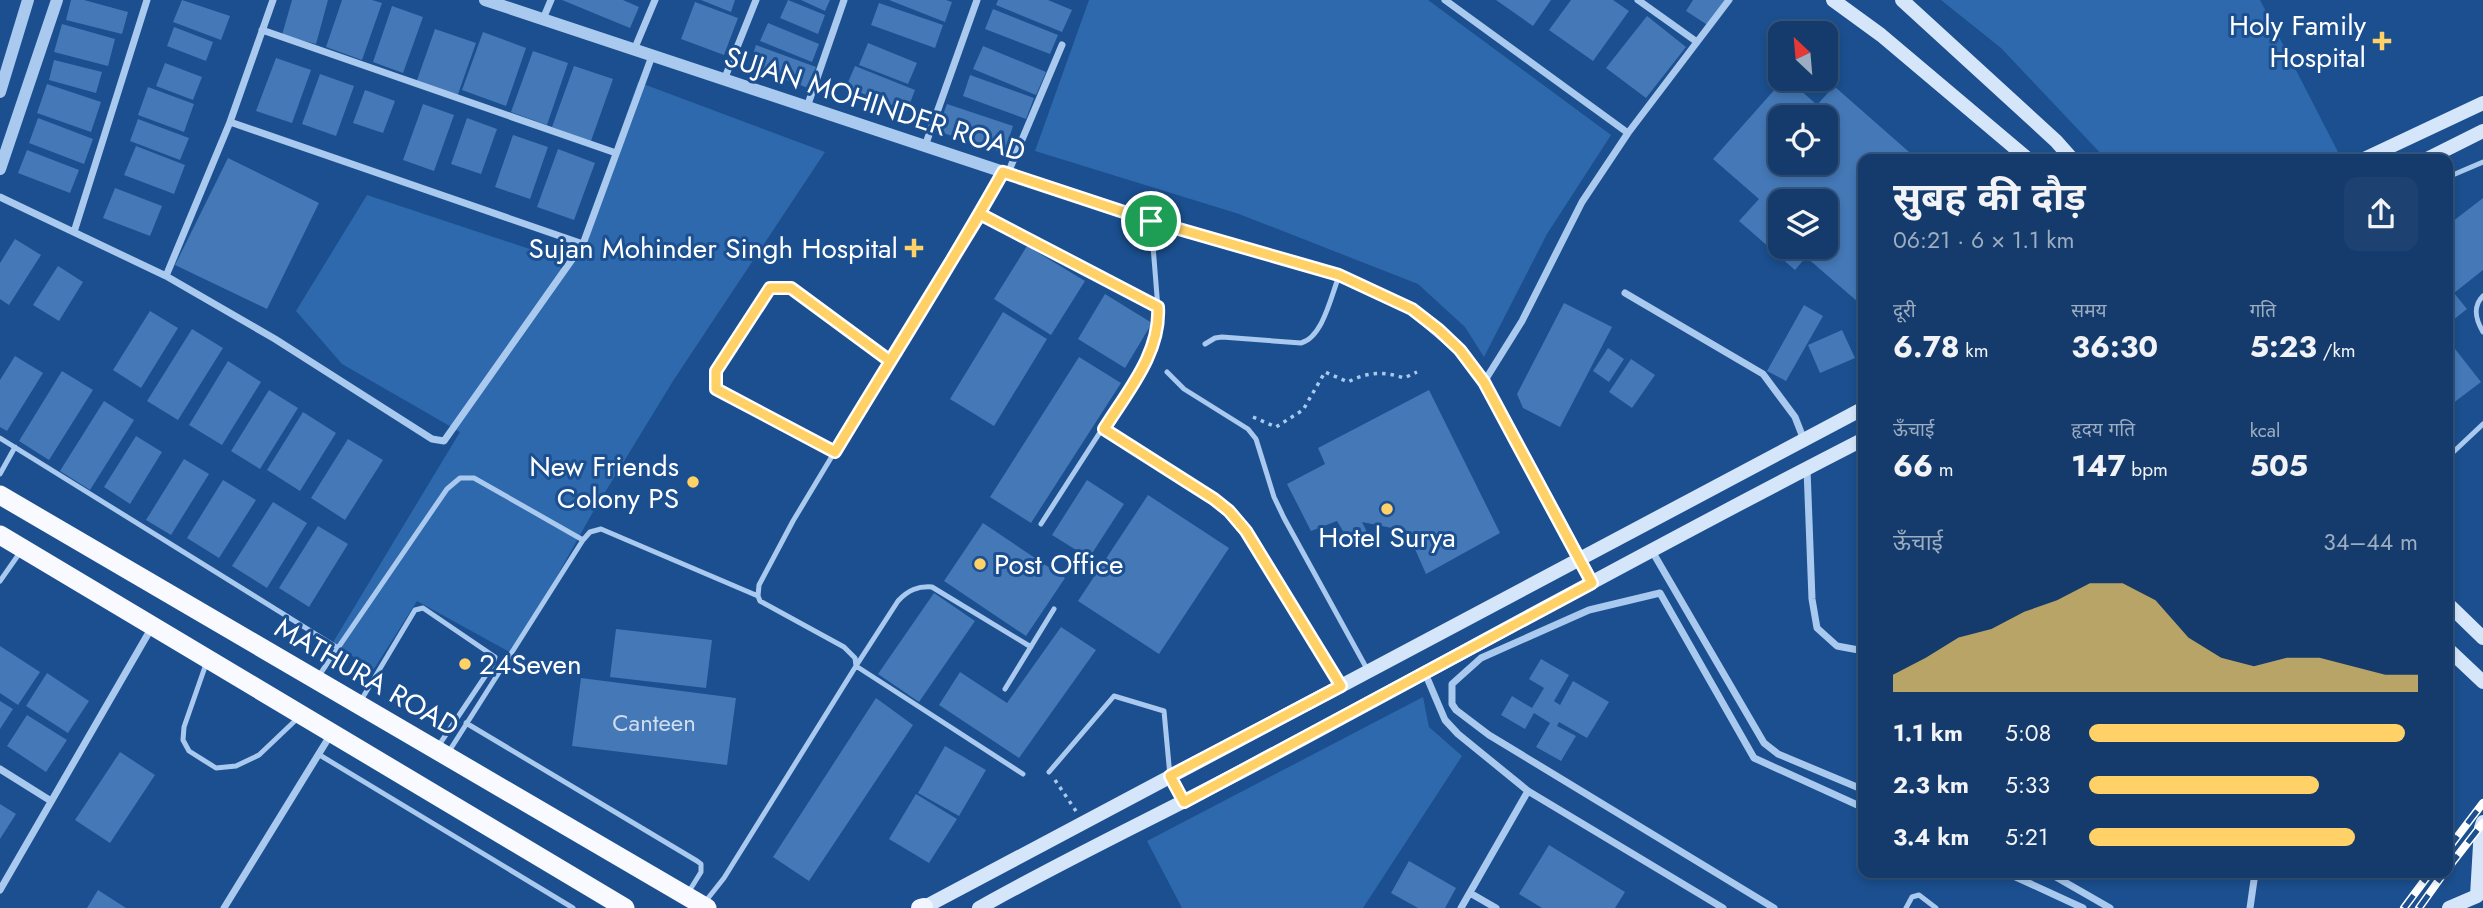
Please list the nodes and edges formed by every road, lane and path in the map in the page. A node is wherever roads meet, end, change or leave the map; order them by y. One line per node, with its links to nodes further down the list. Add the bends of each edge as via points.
1 (28, 0): 23 (street)
2 (57, 0): 36 (street)
3 (147, 0): 42 (street)
4 (273, 0): 17 (street)
5 (485, 0): 16 (street, SUJAN MOHINDER ROAD)
6 (551, 0): 16 (street)
7 (655, 0): 20 (street)
8 (756, 0): 22 (street)
9 (844, 0): 25 (street)
10 (977, 0): 29 (street)
11 (1445, 0): 28 (street)
12 (1638, 0): 18 (street)
13 (1729, 0): 18 (street)
14 (1833, 0): 31 (main road)
15 (1902, 0): 32 (main road)
16 (543, 19): 20 (street, SUJAN MOHINDER ROAD)
17 (262, 30): 26 (street); 30 (street)
18 (1697, 42): 28 (street)
19 (1062, 45): 37 (street)
20 (634, 50): 21 (street, SUJAN MOHINDER ROAD)
21 (652, 55): 22 (street, SUJAN MOHINDER ROAD); 30 (street)
22 (724, 79): 25 (street, SUJAN MOHINDER ROAD)
23 (0, 92)
24 (2483, 103): 33 (main road)
25 (807, 107): 29 (street, SUJAN MOHINDER ROAD)
26 (230, 122): 43 (street); 45 (street)
27 (2483, 131): 34 (main road)
28 (1628, 133): 54 (street, via 1582,202 1522,321)
29 (925, 146): 37 (street, SUJAN MOHINDER ROAD)
30 (616, 153): 43 (street)
31 (2022, 154)
32 (2068, 154)
33 (2375, 154)
34 (2437, 154)
35 (2483, 162): 38 (lane)
36 (0, 169)
37 (1005, 173): 40 (lane); 41 (street, SUJAN MOHINDER ROAD)
38 (2453, 175)
39 (0, 197): 42 (street)
40 (980, 214): 48 (lane); 51 (lane)
41 (1151, 221): 44 (street, SUJAN MOHINDER ROAD); 48 (lane)
42 (74, 232): 45 (street)
43 (583, 244): 45 (street, via 448,439 439,442)
44 (1339, 275): 50 (lane, via 1318,332 1308,341 1222,337); 54 (street, SUJAN MOHINDER ROAD, via 1412,309 1460,350)
45 (166, 276)
46 (1625, 293): 60 (street, via 1763,374 1795,417)
47 (2483, 296): 49 (lane, via 2476,312)
48 (1158, 307): 58 (lane, via 1151,353)
49 (2483, 332)
50 (1205, 344)
51 (890, 361): 63 (lane); 63 (lane, via 791,288 770,288 716,371 716,389)
52 (1167, 372): 87 (lane, via 1256,439 1284,518)
53 (1417, 372): 56 (path, via 1404,378 1390,373 1364,374 1348,382 1325,372 1303,410 1276,427)
54 (1484, 382): 73 (street, SUJAN MOHINDER ROAD)
55 (1858, 411): 60 (main road)
56 (1253, 417)
57 (2483, 425): 64 (lane)
58 (1104, 429): 68 (lane); 91 (lane, via 1229,511 1246,531)
59 (0, 438): 62 (lane)
60 (1804, 440): 73 (main road)
61 (1858, 442): 65 (main road)
62 (15, 447): 66 (lane); 82 (lane)
63 (835, 452): 76 (lane, via 758,585)
64 (2453, 452)
65 (1807, 468): 72 (main road); 83 (street, via 1816,628 1837,646)
66 (0, 474)
67 (0, 495): 89 (highway, MATHURA ROAD)
68 (1041, 524)
69 (0, 535): 71 (highway)
70 (583, 540): 76 (lane, via 601,529); 82 (lane, via 474,478 460,478 447,489); 95 (lane)
71 (23, 548): 74 (lane); 79 (highway)
72 (1651, 550): 75 (main road); 103 (street, via 1764,743 1778,754)
73 (1581, 560): 75 (street, SUJAN MOHINDER ROAD); 87 (main road)
74 (0, 581)
75 (1592, 583): 88 (main road)
76 (758, 596): 86 (lane, via 844,647)
77 (1054, 609): 81 (lane)
78 (2453, 609): 80 (main road)
79 (153, 625): 85 (highway); 106 (street)
80 (2483, 638)
81 (1031, 647): 86 (lane, via 932,587 923,586 898,601); 92 (lane)
82 (338, 648): 89 (lane)
83 (1858, 650)
84 (2453, 654): 90 (main road)
85 (208, 658): 94 (highway); 94 (lane, via 184,727 183,740 198,757 216,768 236,766 259,755)
86 (856, 666): 101 (lane); 116 (lane, via 724,878)
87 (1368, 671): 91 (main road)
88 (1425, 673): 104 (street, via 1445,720); 107 (main road)
89 (316, 680): 93 (highway, MATHURA ROAD)
90 (2483, 682)
91 (1341, 686): 102 (main road)
92 (1005, 689)
93 (359, 705): 97 (highway, MATHURA ROAD); 97 (lane, via 415,610 423,608 495,657)
94 (301, 715): 96 (highway)
95 (466, 723): 97 (lane); 116 (lane, via 701,864)
96 (332, 733): 98 (street); 119 (highway)
97 (441, 753): 116 (highway, MATHURA ROAD)
98 (318, 754): 117 (street); 118 (lane)
99 (0, 769): 106 (street)
100 (1049, 772): 102 (lane, via 1114,696 1164,711); 105 (path)
101 (1023, 774)
102 (1170, 776): 107 (lane); 120 (main road)
103 (1858, 787)
104 (1528, 791): 114 (street); 124 (street)
105 (1064, 794)
106 (51, 801): 113 (street)
107 (1184, 802): 121 (main road)
108 (1858, 805): 125 (street, via 1754,758 1660,593 1589,610 1493,652 1452,684 1456,710 1489,735)
109 (2483, 822): 115 (main road)
110 (2018, 878): 128 (street)
111 (2058, 878): 129 (street)
112 (2254, 878): 130 (street)
113 (0, 890)
114 (1470, 893): 122 (street); 123 (street)
115 (2476, 896): 131 (main road)
116 (699, 903)
117 (224, 908)
118 (573, 908)
119 (625, 908)
120 (922, 908)
121 (979, 908)
122 (1461, 908)
123 (1496, 908)
124 (1723, 908)
125 (1774, 908)
126 (1906, 908): 127 (lane, via 1912,897 1919,895)
127 (1936, 908)
128 (2083, 908)
129 (2110, 908)
130 (2250, 908)
131 (2449, 908)

